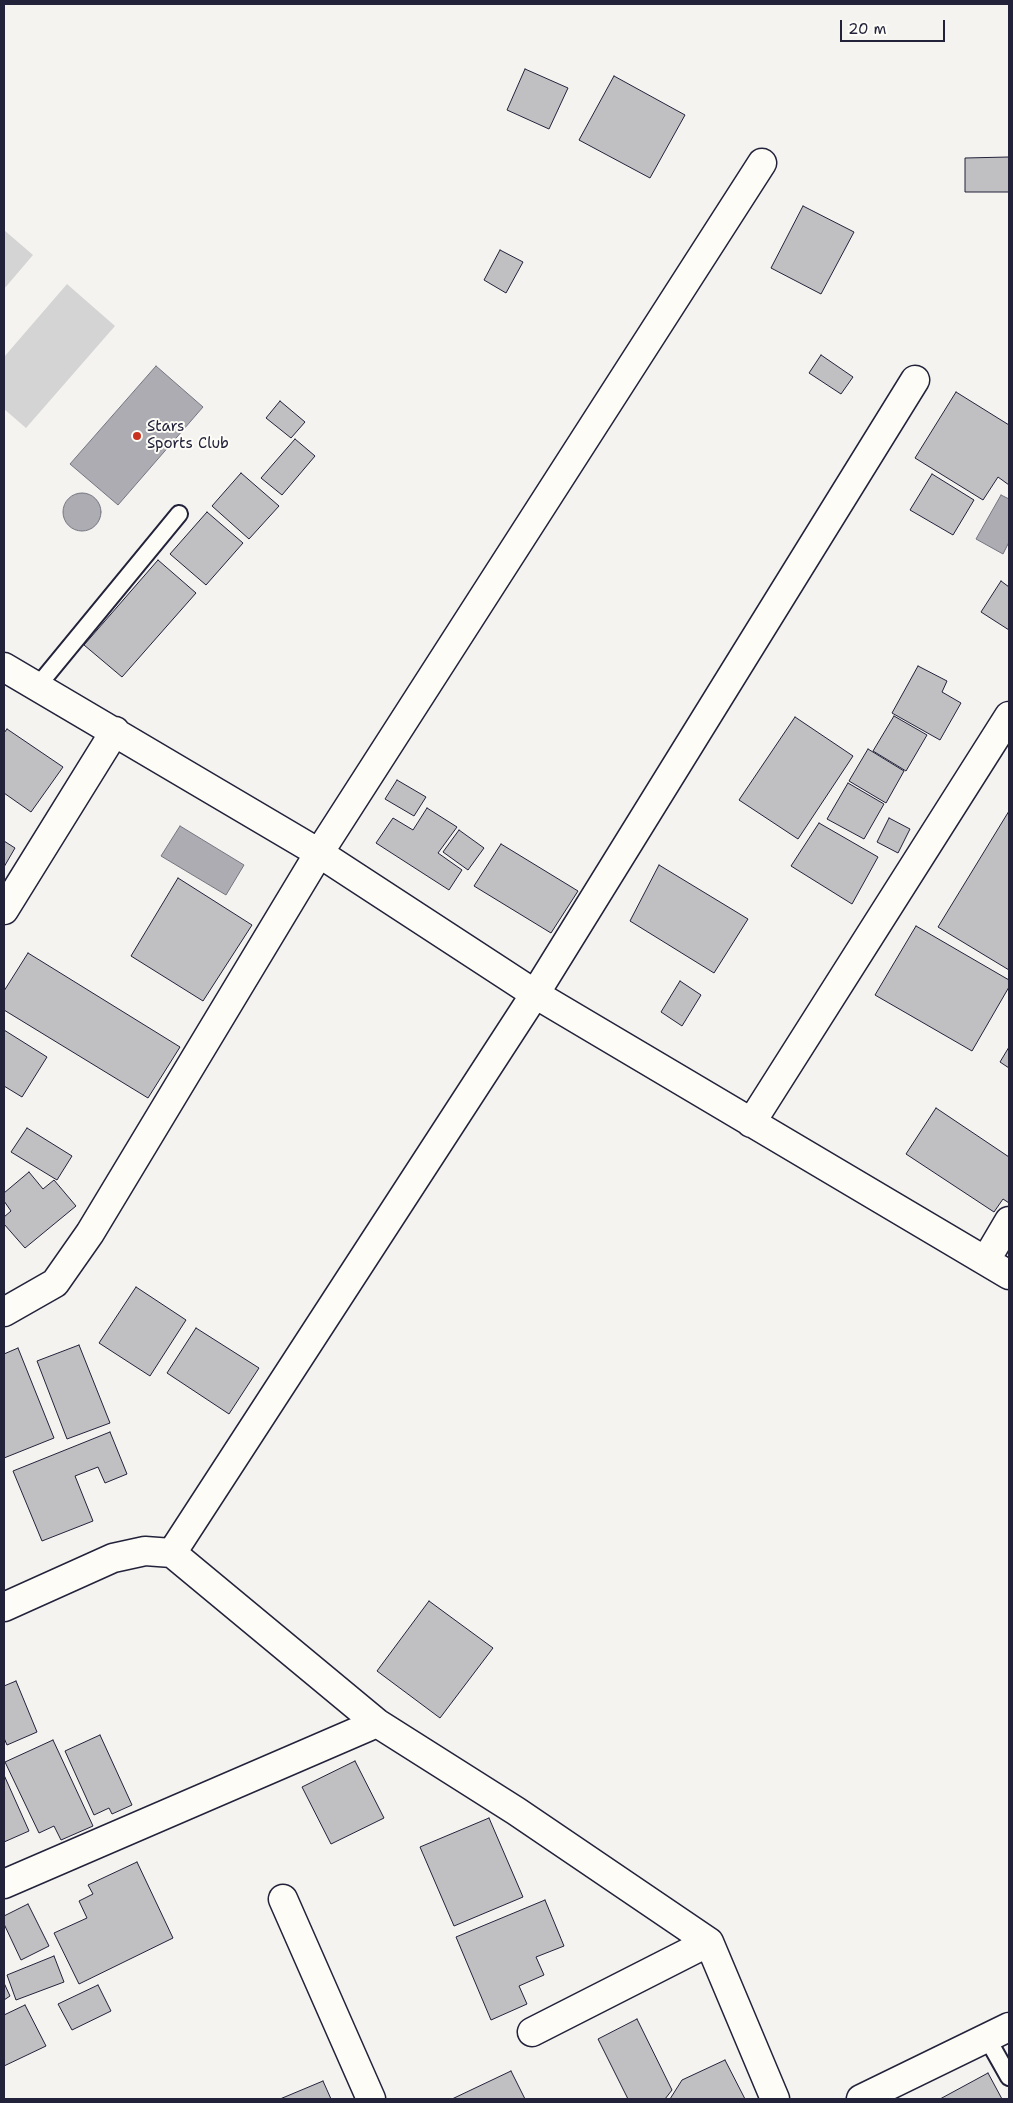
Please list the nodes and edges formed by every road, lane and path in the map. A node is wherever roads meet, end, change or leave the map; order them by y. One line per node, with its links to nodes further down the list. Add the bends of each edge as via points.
1 (762, 163): 8 (street)
2 (915, 380): 10 (street)
3 (179, 514): 5 (lane)
4 (4, 667): 5 (street)
5 (36, 688): 7 (street)
6 (1009, 716): 11 (street)
7 (115, 731): 8 (street); 9 (street)
8 (319, 853): 10 (street); 15 (street, via 90,1233 55,1282)
9 (4, 910)
10 (535, 994): 11 (street); 16 (street)
11 (751, 1123): 13 (street)
12 (1009, 1220): 13 (street)
13 (986, 1260): 14 (street)
14 (1009, 1275)
15 (4, 1312)
16 (172, 1553): 17 (street, via 145,1551 113,1558); 18 (street)
17 (4, 1607)
18 (377, 1723): 19 (street); 21 (street, via 516,1811)
19 (4, 1884)
20 (283, 1899): 25 (street)
21 (708, 1942): 22 (street); 26 (street)
22 (532, 2032)
23 (998, 2033): 24 (lane); 27 (street)
24 (1009, 2077)
25 (372, 2099)
26 (775, 2099)
27 (861, 2099)

